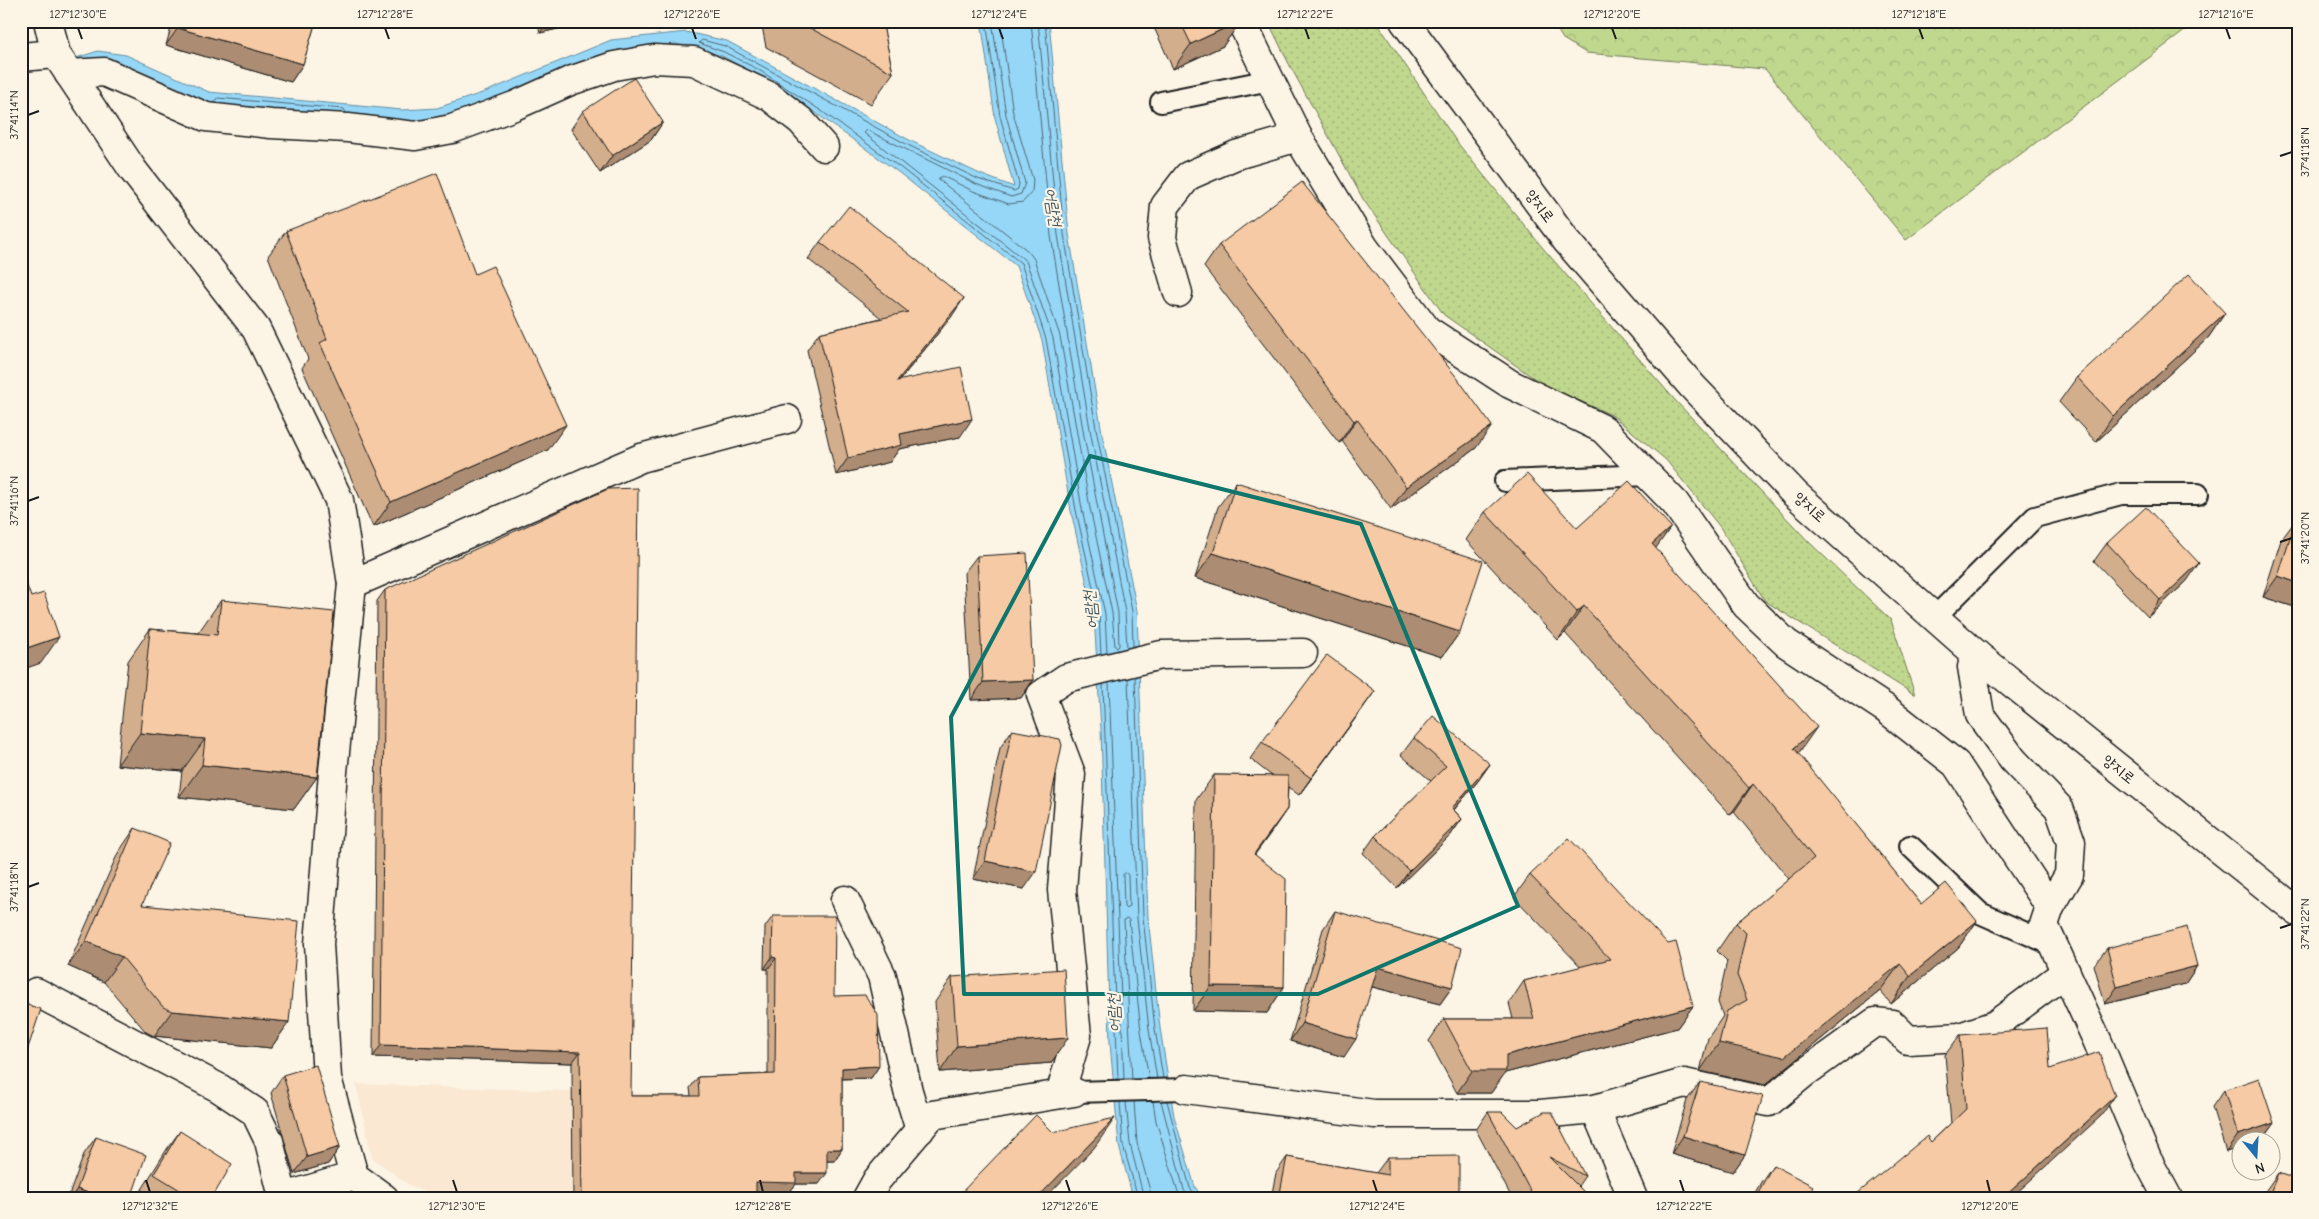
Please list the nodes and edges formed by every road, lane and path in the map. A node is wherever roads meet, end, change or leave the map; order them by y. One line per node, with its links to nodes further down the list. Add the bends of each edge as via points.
1 (48, 21): 5 (street)
2 (1242, 21): 6 (street)
3 (1404, 21): 16 (street, 양지로, via 1566,240 1692,386 1795,494)
4 (21, 57): 5 (street)
5 (62, 64): 9 (street, via 104,72 206,117 415,136 461,126 570,80 614,66 654,59 694,61 770,96 801,121); 15 (street, via 133,170 256,329 339,500)
6 (1270, 80): 7 (lane); 8 (street)
7 (1161, 102)
8 (1298, 137): 10 (street, via 1236,156 1188,176 1165,206 1162,238); 12 (street, via 1364,247 1427,330 1510,384 1603,429)
9 (824, 147)
10 (1178, 293)
11 (787, 419): 15 (street, via 641,458)
12 (1648, 475): 13 (lane); 21 (street, via 1675,503 1746,605 1786,643 1886,709 1956,764)
13 (1505, 481)
14 (2198, 494): 16 (lane, via 2121,494 2036,517)
15 (352, 584): 30 (street, via 319,944 327,1078)
16 (1934, 618): 18 (street, 양지로)
17 (1303, 653): 27 (street, via 1161,655 1066,678 1041,694 1072,774 1062,890 1077,1036)
18 (1976, 654): 21 (street, via 1972,667 1980,715 2014,760 2059,808 2071,842 2069,875); 22 (street, 양지로)
19 (1910, 846): 23 (lane, via 1980,914)
20 (845, 900): 29 (street, via 882,976)
21 (2050, 907): 23 (street, via 2044,925)
22 (2298, 912)
23 (2053, 945): 24 (street)
24 (2066, 972): 28 (street, via 1995,1025 1960,1037 1908,1040 1892,1024 1875,1022 1769,1102 1684,1083); 35 (street, via 2147,1159)
25 (36, 992): 31 (street, via 219,1088 255,1112 269,1141)
26 (1186, 1089): 27 (lane); 28 (street, via 1374,1114 1540,1114)
27 (1067, 1093): 29 (street, via 932,1115)
28 (1595, 1109): 34 (street)
29 (920, 1130): 33 (street, via 877,1180)
30 (354, 1176): 31 (street); 32 (street)
31 (282, 1197)
32 (384, 1198)
33 (867, 1198)
34 (1633, 1198)
35 (2168, 1198)

